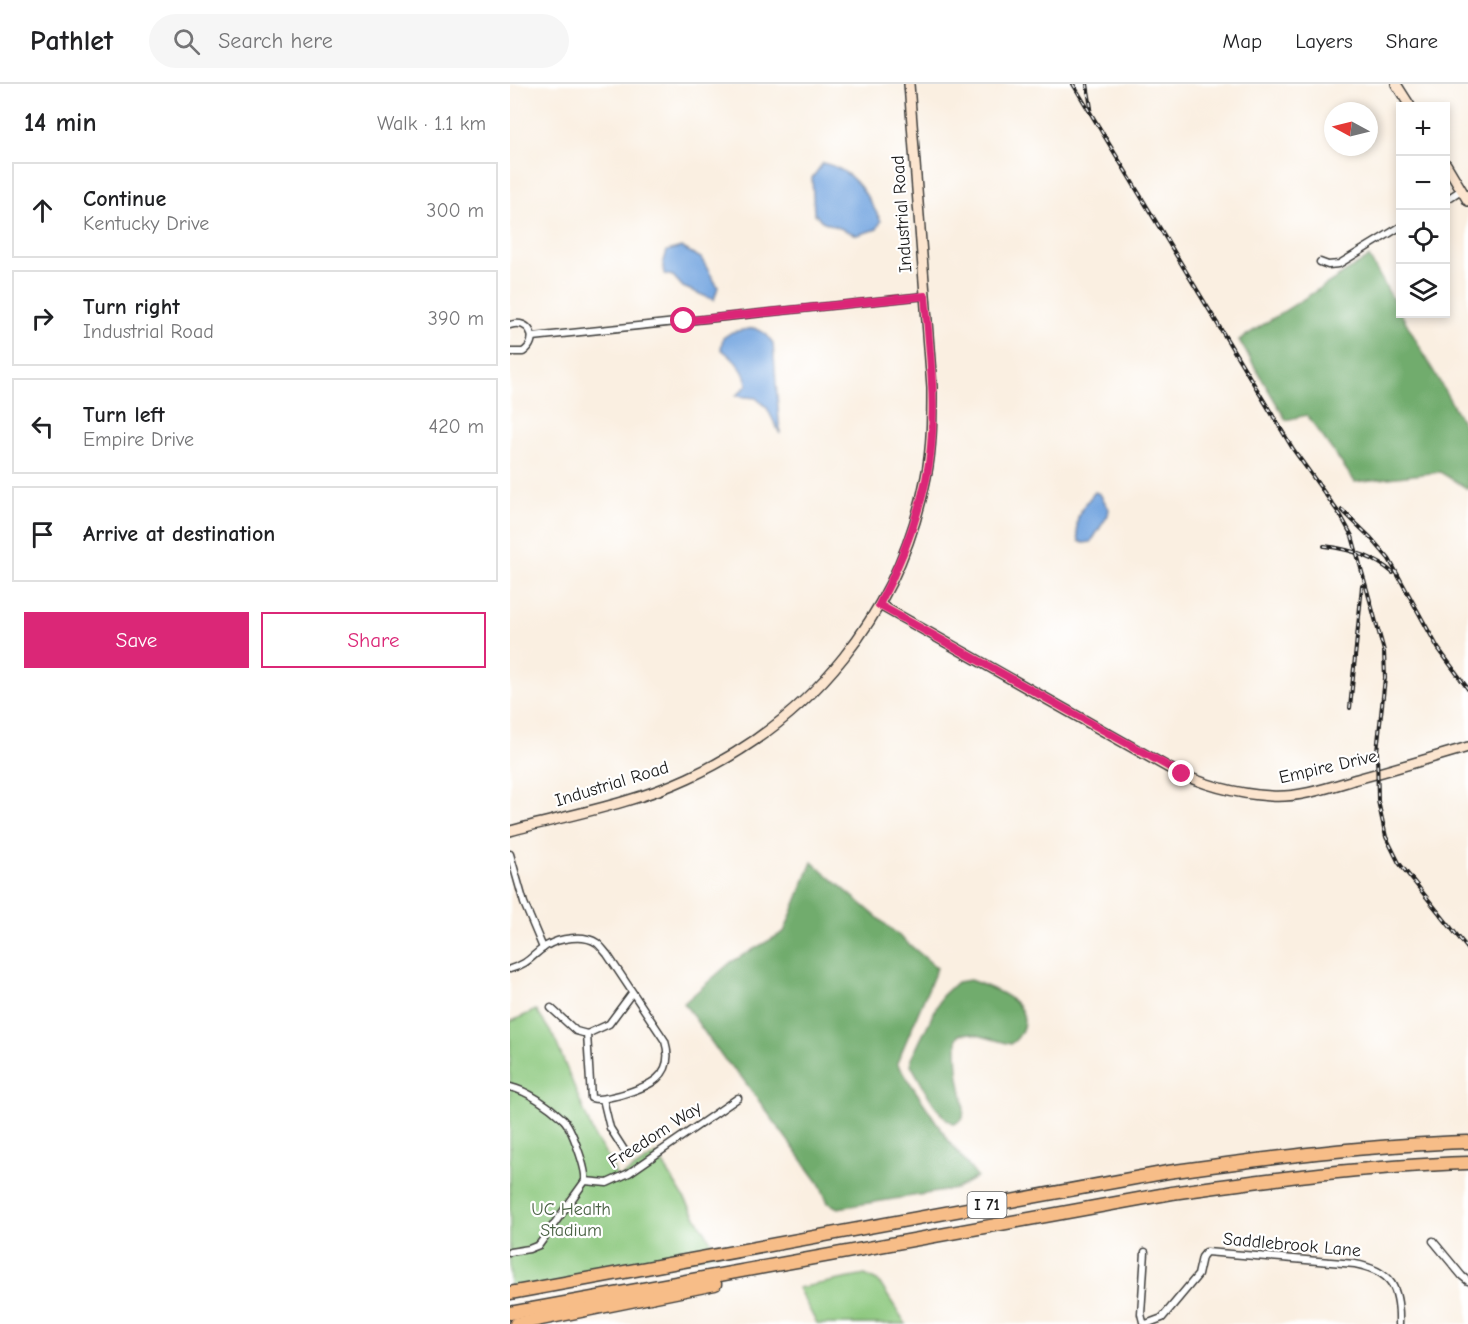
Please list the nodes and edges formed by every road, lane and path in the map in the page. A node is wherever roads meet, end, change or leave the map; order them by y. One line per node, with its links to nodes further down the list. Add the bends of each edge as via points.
1 (909, 84): 10 (main road, Industrial Road)
2 (1396, 84): 3 (main road)
3 (1407, 102)
4 (1450, 171): 5 (main road)
5 (1461, 190): 6 (street); 7 (main road)
6 (1450, 197)
7 (1468, 201)
8 (1396, 230): 9 (street, via 1339,264)
9 (1320, 262)
10 (925, 296): 12 (street); 14 (main road, Industrial Road, via 932,387 926,479 908,539)
11 (510, 325): 12 (street, via 524,324)
12 (533, 337): 13 (street, via 523,352)
13 (510, 352)
14 (879, 605): 15 (main road, Empire Drive, via 1169,768 1222,788 1272,796 1320,790); 16 (main road, Industrial Road, via 854,645 819,687 783,720 727,758 638,797)
15 (1468, 747)
16 (510, 831)
17 (510, 854): 18 (street, via 524,903)
18 (543, 948): 19 (street, via 526,964); 20 (street, via 570,938 596,943)
19 (510, 969)
20 (632, 993): 22 (street, via 609,1024); 25 (street, via 664,1041 667,1062 648,1086)
21 (551, 1008): 22 (street, via 576,1031)
22 (586, 1034): 25 (street, via 590,1096)
23 (510, 1087): 29 (street, via 528,1094 565,1120 585,1170)
24 (738, 1098): 29 (street, Freedom Way, via 629,1173 607,1183)
25 (603, 1099): 27 (street, via 610,1128)
26 (1468, 1142): 35 (highway, I 71, via 1285,1156 1168,1172)
27 (626, 1153)
28 (1468, 1163): 33 (highway, I 71, via 1287,1177 1172,1193)
29 (585, 1181): 31 (street, via 539,1245)
30 (1433, 1240): 34 (street)
31 (510, 1252)
32 (1145, 1252): 38 (street, Saddlebrook Lane, via 1141,1314 1146,1324 1162,1318 1198,1275 1206,1252 1372,1267 1382,1272 1393,1286)
33 (780, 1263): 36 (highway, I 71); 37 (highway, via 744,1278)
34 (1468, 1281)
35 (510, 1293)
36 (510, 1313)
37 (516, 1324)
38 (1399, 1324)

